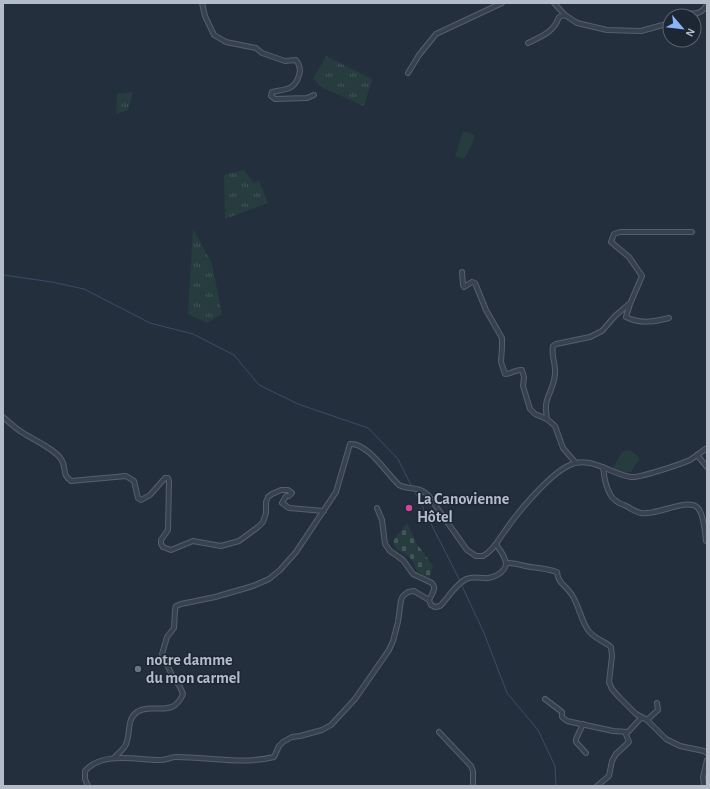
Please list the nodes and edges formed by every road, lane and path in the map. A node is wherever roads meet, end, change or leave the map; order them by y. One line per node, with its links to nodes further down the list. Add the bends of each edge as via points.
1 (202, 3): 8 (street, via 214,35 226,42 256,48 262,53 285,61 296,60 299,64 297,83 290,88 272,92 271,96 275,99 307,98)
2 (502, 3): 7 (street, via 436,34)
3 (554, 3): 4 (street)
4 (565, 15): 5 (street, via 577,23 607,30 641,31); 6 (street, via 559,17 556,25 544,35)
5 (662, 25)
6 (528, 43)
7 (408, 73)
8 (314, 95)
9 (692, 232): 11 (street, via 614,234 611,242 629,257 642,276)
10 (462, 272): 14 (street, via 464,287 475,283 486,310 502,338 501,362 505,374 522,370 523,386 530,409)
11 (630, 304): 12 (street, via 626,317 633,320 653,322); 14 (street, via 602,331 590,337 553,346 551,351 555,372 546,402)
12 (669, 318)
13 (3, 417): 21 (street, via 61,459 64,472 71,481 126,476 134,481 138,498 141,500 168,478 168,530 161,540 166,549 177,549 193,541 222,546 239,541 263,522 266,502 272,494 281,490 292,493 286,496 282,503 289,508)
14 (547, 419): 17 (street, via 555,426 563,448)
15 (707, 448): 16 (street)
16 (697, 455): 18 (street, via 645,475 632,477); 19 (street)
17 (575, 462): 18 (street, via 592,463); 23 (street, via 566,466 546,483 517,515)
18 (603, 467): 22 (street, via 610,496 616,502 641,513 657,512 683,504 698,508)
19 (707, 468)
20 (377, 508): 25 (street, via 382,520 385,544 403,560 413,574 432,583 434,589)
21 (324, 511): 23 (street, via 336,492 350,444 359,445 399,485 423,490 472,554 484,556); 35 (street, via 296,552 269,579 253,586 176,606 174,628 167,637 162,654 183,694 181,699 178,704 165,709 144,709 132,717 128,740)
22 (706, 541)
23 (496, 544): 24 (street)
24 (506, 563): 25 (street, via 498,575 483,578 477,576 464,580 440,606 435,607); 28 (street, via 514,562 557,572 558,579 573,597 588,630 611,647 609,682 612,689)
25 (430, 600): 35 (street, via 414,591 403,596 396,631 389,650 355,699 331,725 283,742 274,757 226,761 175,757 160,760)
26 (545, 699): 30 (street, via 562,712 564,719)
27 (657, 703): 29 (street, via 658,710)
28 (641, 718): 29 (street); 32 (street)
29 (647, 720): 34 (street, via 673,743)
30 (583, 724): 32 (street); 33 (street, via 576,742)
31 (440, 732): 38 (street, via 471,766)
32 (625, 732): 39 (street, via 629,742 616,754 609,776)
33 (586, 753)
34 (707, 753)
35 (114, 758): 37 (street, via 106,759 85,771)
36 (707, 760): 40 (street, via 703,777)
37 (88, 786)
38 (473, 786)
39 (597, 786)
40 (704, 786)

